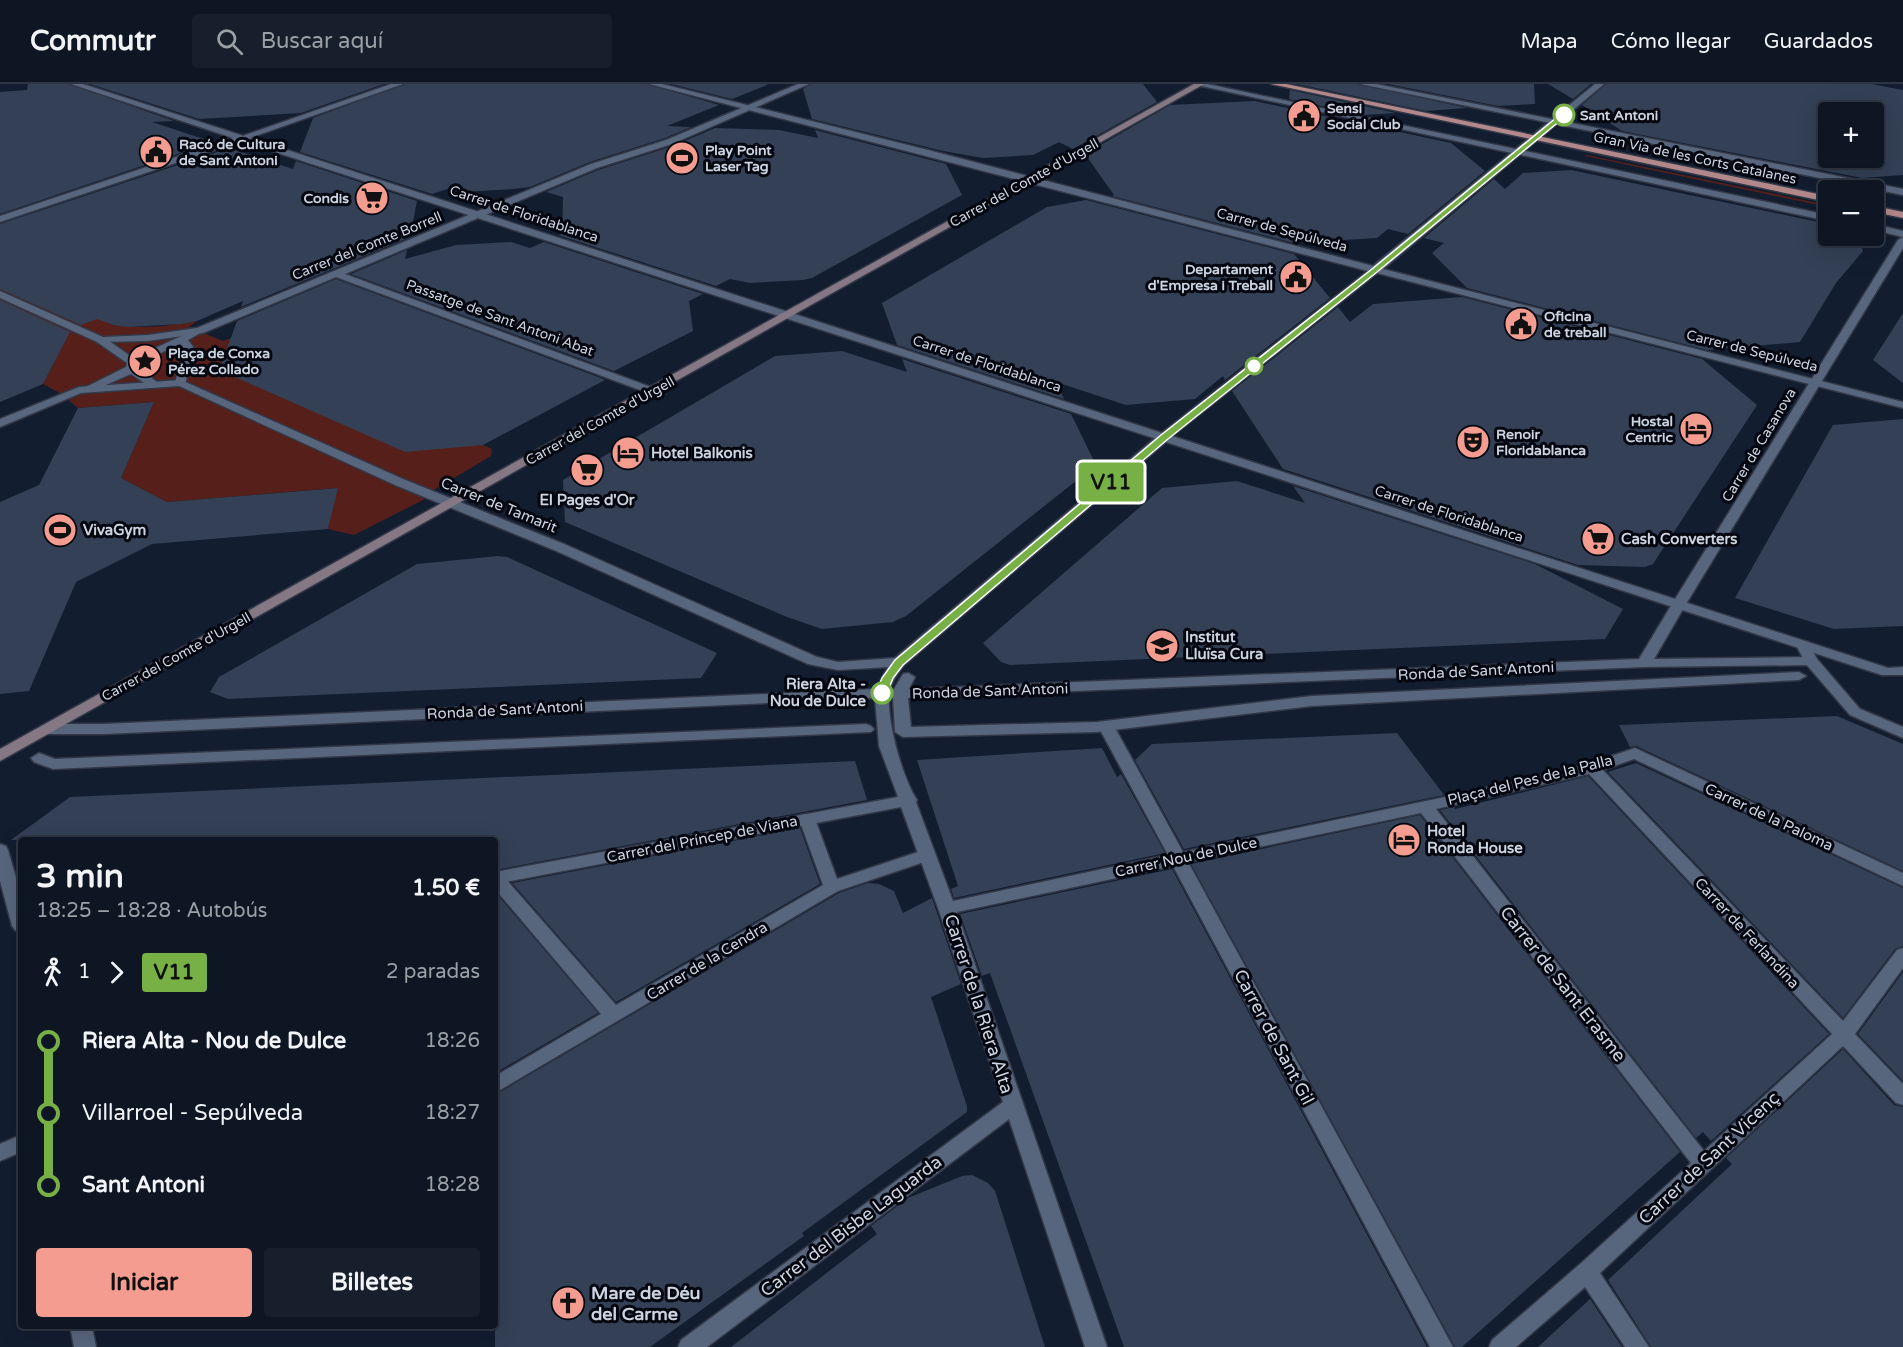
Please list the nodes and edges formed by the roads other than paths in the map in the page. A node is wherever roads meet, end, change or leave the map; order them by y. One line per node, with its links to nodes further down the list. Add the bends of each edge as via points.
1 (75, 84): 11 (street, Carrer de Floridablanca)
2 (399, 84): 11 (street)
3 (653, 84): 9 (street, Carrer de Sepúlveda)
4 (805, 84): 9 (street, Carrer del Comte Borrell)
5 (1198, 84): 13 (street); 14 (main road, Carrer del Comte d'Urgell)
6 (1275, 84): 12 (main road, Gran Via de les Corts Catalanes)
7 (1364, 84): 10 (street)
8 (1600, 84): 10 (street)
9 (747, 108): 14 (street, Carrer de Sepúlveda); 18 (street, Carrer del Comte Borrell, via 669,142 594,166)
10 (1555, 122): 12 (street); 15 (street)
11 (241, 138): 18 (street, Carrer de Floridablanca); 21 (street)
12 (1536, 138): 13 (street); 16 (main road, Gran Via de les Corts Catalanes)
13 (1519, 152): 20 (street); 25 (street)
14 (1029, 181): 25 (street, Carrer de Sepúlveda); 28 (main road, Carrer del Comte d'Urgell)
15 (1903, 192)
16 (1818, 197)
17 (1884, 211): 19 (main road)
18 (480, 215): 26 (street, Carrer del Comte Borrell); 28 (street, Carrer de Floridablanca)
19 (1903, 215)
20 (1818, 216)
21 (0, 219)
22 (1884, 229): 23 (street)
23 (1903, 234)
24 (1903, 240): 34 (street, Carrer de Casanova)
25 (1375, 270): 34 (street, Carrer de Sepúlveda); 40 (street)
26 (338, 274): 29 (street, Carrer del Comte Borrell); 37 (street, Passatge de Sant Antoni Abat)
27 (0, 294): 30 (street)
28 (788, 315): 37 (main road, Carrer del Comte d'Urgell); 40 (street, Carrer de Floridablanca)
29 (199, 331): 30 (street, Carrer del Comte Borrell); 31 (street)
30 (101, 340): 32 (street)
31 (182, 340): 32 (street); 33 (street, via 189,348)
32 (132, 365): 35 (street); 36 (street)
33 (181, 383): 35 (street, Carrer de Tamarit); 41 (street, Carrer de Tamarit)
34 (1815, 383): 38 (street, Carrer de Sepúlveda); 42 (street, Carrer de Casanova)
35 (153, 384): 36 (street, Carrer de Tamarit)
36 (86, 390): 39 (street)
37 (652, 391): 41 (main road, Carrer del Comte d'Urgell)
38 (1903, 405)
39 (0, 423)
40 (1164, 437): 42 (street, Carrer de Floridablanca); 45 (street)
41 (454, 503): 45 (street, Carrer de Tamarit, via 813,661 838,666); 54 (main road, Carrer del Comte d'Urgell)
42 (1679, 604): 43 (street, Carrer de Floridablanca); 46 (street)
43 (1803, 645): 44 (street); 47 (street, Carrer de Floridablanca)
44 (1811, 661): 46 (street, Ronda de Sant Antoni); 56 (street, via 1855,712)
45 (899, 662): 51 (street)
46 (1644, 663): 52 (street, Ronda de Sant Antoni)
47 (1896, 671): 49 (street, Carrer de Floridablanca)
48 (1799, 676): 53 (street, Ronda de Sant Antoni, via 1312,701)
49 (1903, 676)
50 (908, 677): 52 (street)
51 (882, 693): 52 (street, Ronda de Sant Antoni); 54 (street, Ronda de Sant Antoni); 61 (street, Carrer de la Riera Alta, via 887,746)
52 (899, 694): 53 (street, Ronda de Sant Antoni, via 903,732)
53 (1106, 726): 66 (street, Carrer de Sant Gil)
54 (48, 729): 58 (main road, Carrer del Comte d'Urgell)
55 (866, 729): 59 (street, via 53,764)
56 (1903, 733)
57 (1635, 753): 60 (street, Plaça del Pes de la Palla); 68 (street, Carrer de la Paloma)
58 (0, 756)
59 (39, 758)
60 (1592, 768): 62 (street, Plaça del Pes de la Palla); 75 (street, Carrer de Ferlandina)
61 (909, 800): 63 (street, Carrer del Príncep de Viana); 65 (street, Carrer de la Riera Alta)
62 (1424, 805): 66 (street, Carrer Nou de Dulce); 81 (street, Carrer de Sant Erasme)
63 (807, 819): 67 (street, Carrer del Príncep de Viana); 70 (street)
64 (0, 850): 72 (street)
65 (927, 855): 70 (street, Carrer de la Cendra); 71 (street, Carrer de la Riera Alta)
66 (1177, 859): 71 (street, Carrer Nou de Dulce); 87 (street, Carrer de Sant Gil)
67 (498, 880)
68 (1903, 880)
69 (498, 881): 74 (street)
70 (832, 887): 74 (street, Carrer de la Cendra)
71 (947, 908): 78 (street, Carrer de la Riera Alta)
72 (18, 915)
73 (1903, 955): 75 (street, Carrer de Sant Vicenç)
74 (614, 1016): 76 (street, Carrer de la Cendra)
75 (1844, 1035): 77 (street, Carrer de Ferlandina); 81 (street, Carrer de Sant Vicenç)
76 (498, 1083)
77 (1903, 1097)
78 (1012, 1105): 85 (street, Carrer del Bisbe Laguarda); 86 (street, Carrer de la Riera Alta)
79 (18, 1144): 80 (street)
80 (0, 1153)
81 (1702, 1163): 82 (street, Carrer de Sant Vicenç)
82 (1587, 1272): 88 (street, Carrer de Sant Vicenç); 89 (street)
83 (82, 1329): 84 (street)
84 (85, 1347)
85 (689, 1347)
86 (1096, 1347)
87 (1443, 1347)
88 (1500, 1347)
89 (1638, 1347)

